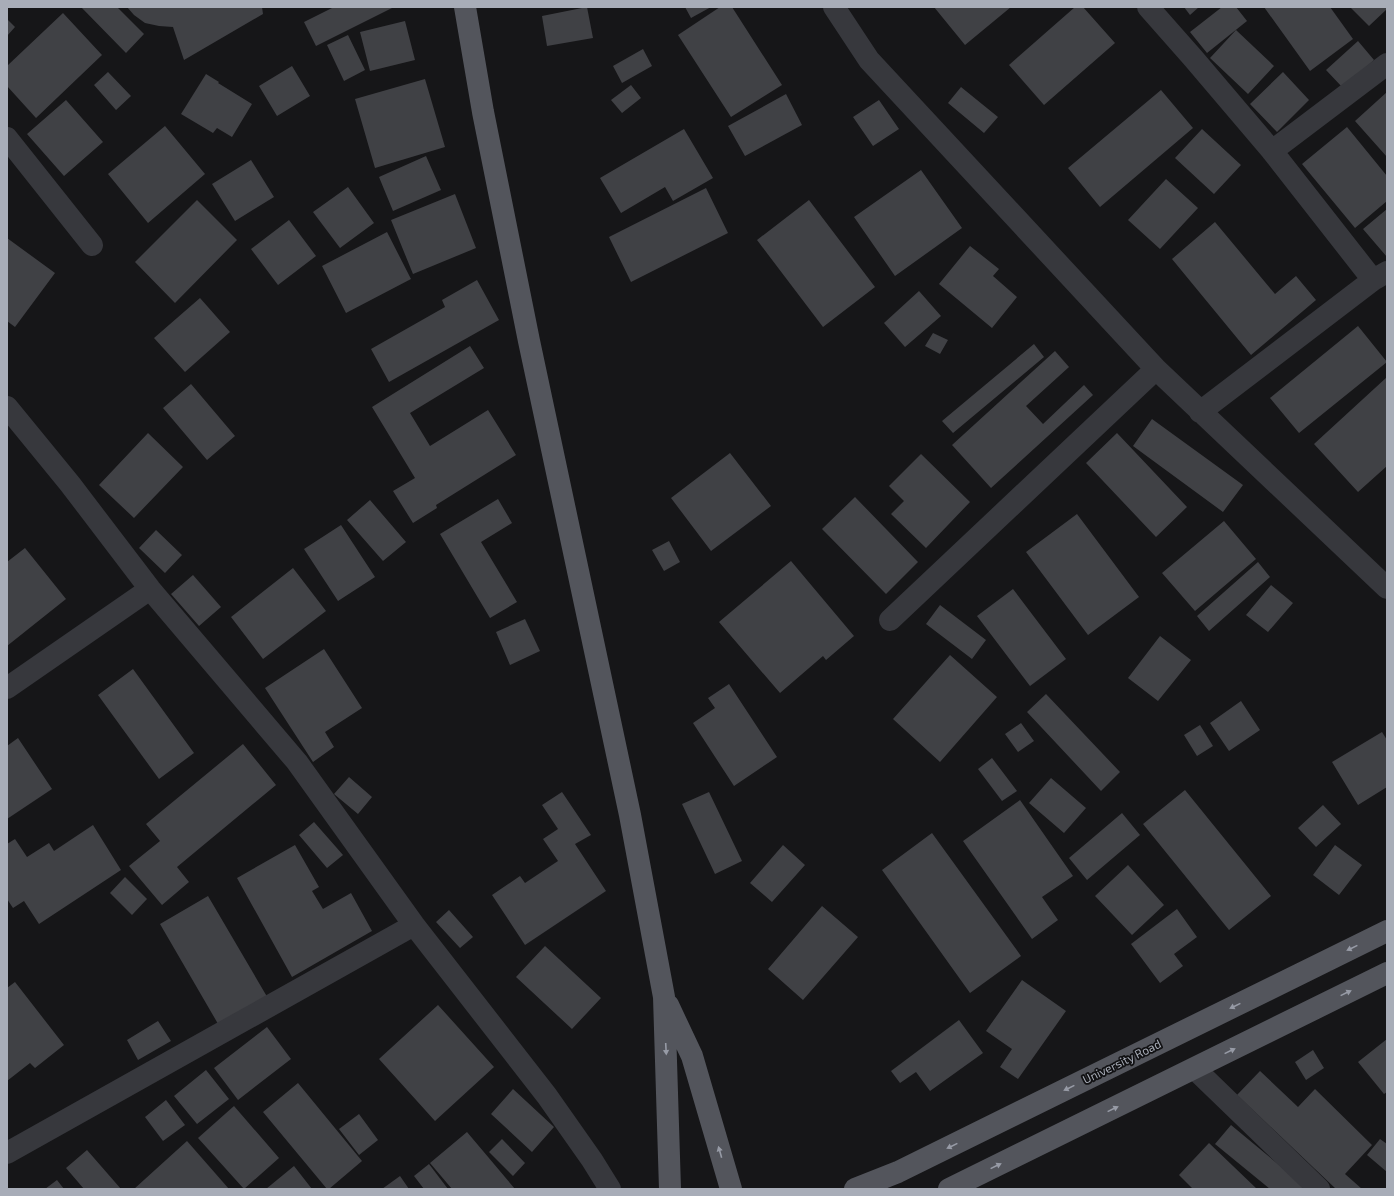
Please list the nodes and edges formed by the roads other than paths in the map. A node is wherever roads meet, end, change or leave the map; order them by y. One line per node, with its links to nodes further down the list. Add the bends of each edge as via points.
1 (465, 7): 19 (main road, via 524,318 630,815)
2 (834, 7): 9 (street, via 869,60)
3 (1148, 7): 6 (street)
4 (1387, 64): 6 (street)
5 (9, 144): 7 (street)
6 (1272, 151): 8 (street)
7 (92, 245)
8 (1380, 276): 11 (street)
9 (1156, 369): 11 (street); 14 (street)
10 (7, 408): 13 (street, via 70,484)
11 (1200, 412): 12 (street)
12 (1387, 588)
13 (150, 589): 15 (street); 16 (street, via 297,762)
14 (890, 620)
15 (7, 688)
16 (414, 925): 21 (street); 22 (street, via 546,1096)
17 (1387, 931): 25 (main road, University Road, one-way to 25, via 898,1172)
18 (1387, 973): 20 (main road, one-way to 18)
19 (664, 996): 23 (main road, one-way to 23); 24 (main road, one-way to 19, via 692,1056)
20 (1195, 1069): 26 (main road, one-way to 20); 27 (street)
21 (7, 1153)
22 (610, 1189)
23 (670, 1189)
24 (731, 1189)
25 (855, 1189)
26 (949, 1189)
27 (1319, 1189)

